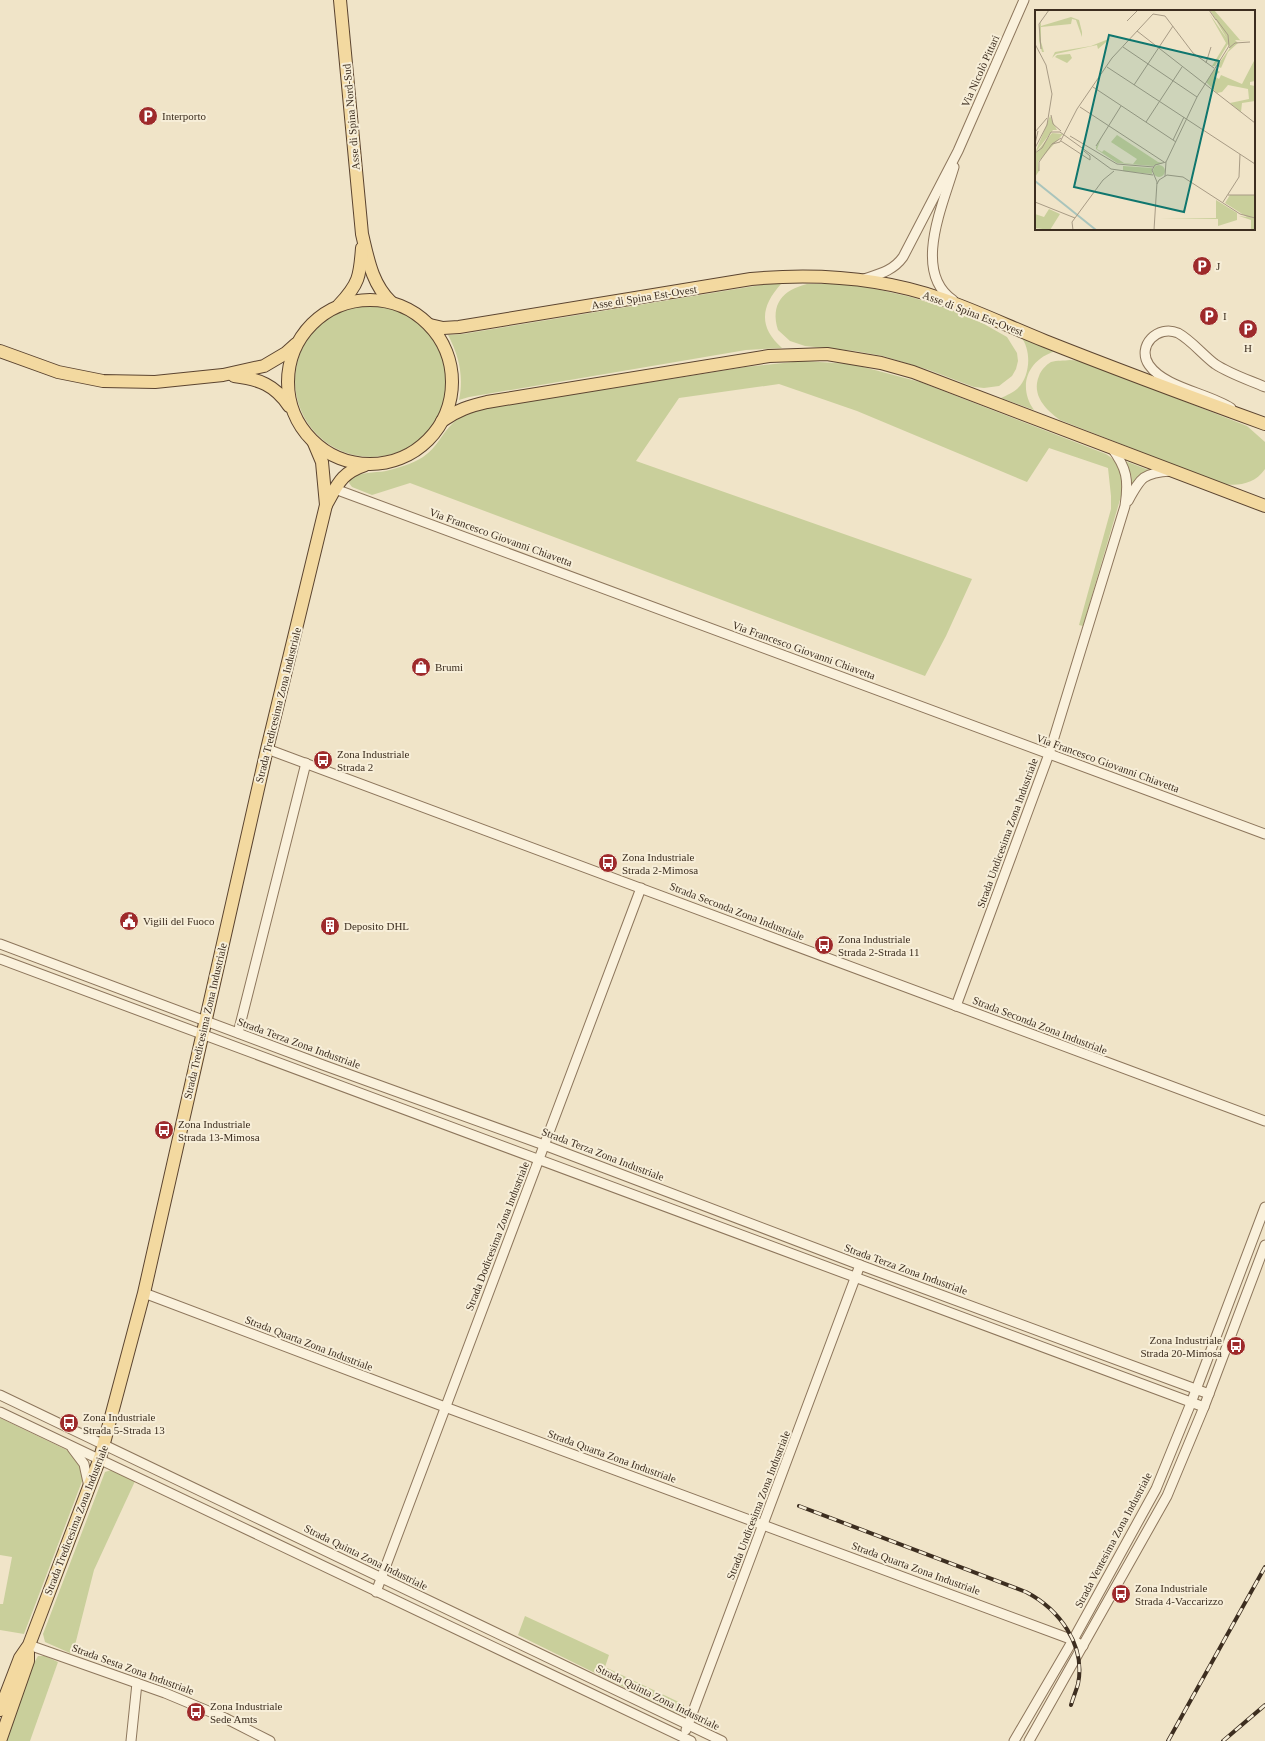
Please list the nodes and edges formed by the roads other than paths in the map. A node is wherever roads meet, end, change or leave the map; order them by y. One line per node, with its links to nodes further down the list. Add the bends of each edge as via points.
1 (340, 0): 4 (main road, Asse di Spina Nord-Sud)
2 (1024, 0): 3 (street, Via Nicolò Pittari)
3 (958, 151): 5 (street, via 898,264 888,272); 8 (street, via 937,222 934,271 941,290)
4 (362, 234): 6 (main road, via 377,285); 7 (main road, via 360,274 350,293)
5 (864, 279): 8 (main road, Asse di Spina Est-Ovest, via 933,296); 9 (main road, Asse di Spina Est-Ovest, via 824,276 751,279 459,327 443,328)
6 (391, 302): 7 (main road, via 364,300); 9 (main road, via 409,309)
7 (338, 306): 10 (main road, via 308,327)
8 (970, 310): 15 (main road, Asse di Spina Est-Ovest)
9 (430, 325): 16 (main road, via 444,346 452,371 451,397)
10 (298, 342): 12 (main road, via 274,362); 14 (main road, via 290,360 288,373 288,393)
11 (0, 351): 12 (main road, via 58,372 103,381 155,382)
12 (223, 375): 14 (main road, via 253,378 268,385 283,397)
13 (1265, 387): 15 (street, via 1218,365 1178,333 1166,331 1152,337 1145,353 1149,366 1168,380 1220,401)
14 (293, 412): 18 (main road)
15 (1242, 416): 17 (main road, Asse di Spina Est-Ovest)
16 (442, 421): 19 (main road, via 455,412 487,402 751,358 827,354 881,363 913,372); 20 (main road, via 427,441 411,453 393,461)
17 (1265, 424)
18 (314, 443): 20 (main road, via 342,459); 23 (main road, via 322,462)
19 (1111, 447): 21 (main road); 24 (street, via 1119,457 1127,477)
20 (368, 464): 22 (main road, via 352,469 343,476)
21 (1174, 471): 24 (street, via 1156,472 1142,478); 25 (main road)
22 (335, 489): 23 (main road); 27 (street, Via Francesco Giovanni Chiavetta)
23 (326, 505): 26 (main road, Strada Tredicesima Zona Industriale)
24 (1125, 506): 27 (street, Strada Undicesima Zona Industriale)
25 (1265, 506)
26 (267, 749): 28 (street, Strada Seconda Zona Industriale); 34 (main road, Strada Tredicesima Zona Industriale)
27 (1049, 754): 29 (street, Via Francesco Giovanni Chiavetta); 33 (street, Strada Undicesima Zona Industriale)
28 (306, 763): 30 (street, Strada Seconda Zona Industriale); 35 (street)
29 (1265, 834)
30 (641, 888): 33 (street, Strada Seconda Zona Industriale); 40 (street, Strada Dodicesima Zona Industriale)
31 (0, 944): 34 (street, Strada Terza Zona Industriale)
32 (0, 959): 36 (street)
33 (956, 1006): 39 (street, Strada Seconda Zona Industriale)
34 (205, 1021): 35 (street, Strada Terza Zona Industriale); 36 (main road, Strada Tredicesima Zona Industriale)
35 (238, 1033): 37 (street, Strada Terza Zona Industriale)
36 (202, 1034): 38 (street); 51 (main road, Strada Tredicesima Zona Industriale)
37 (323, 1065): 38 (street); 40 (street, Strada Terza Zona Industriale)
38 (317, 1078): 41 (street)
39 (1265, 1121)
40 (544, 1145): 41 (street, Strada Dodicesima Zona Industriale); 42 (street, Strada Terza Zona Industriale)
41 (539, 1159): 44 (street); 64 (street, Strada Dodicesima Zona Industriale)
42 (687, 1199): 44 (street); 46 (street, Strada Terza Zona Industriale)
43 (1265, 1207): 47 (street, Strada Ventesima Zona Industriale)
44 (681, 1212): 48 (street)
45 (1265, 1244): 49 (street)
46 (860, 1265): 48 (street, Strada Undicesima Zona Industriale); 50 (street, Strada Terza Zona Industriale)
47 (1240, 1274): 49 (street); 53 (street, Strada Ventesima Zona Industriale)
48 (856, 1278): 52 (street); 70 (street, Strada Undicesima Zona Industriale)
49 (1252, 1279): 54 (street)
50 (903, 1280): 52 (street); 55 (street, Strada Terza Zona Industriale)
51 (144, 1293): 64 (street, Strada Quarta Zona Industriale); 67 (main road, Strada Tredicesima Zona Industriale)
52 (898, 1293): 56 (street)
53 (1219, 1331): 54 (street); 59 (street, Strada Ventesima Zona Industriale)
54 (1231, 1335): 60 (street)
55 (1086, 1349): 56 (street); 57 (street, Strada Terza Zona Industriale)
56 (1081, 1361): 58 (street)
57 (1159, 1376): 58 (street); 59 (street, Strada Terza Zona Industriale)
58 (1154, 1388): 62 (street)
59 (1197, 1389): 60 (street, Strada Terza Zona Industriale); 62 (street, Strada Ventesima Zona Industriale)
60 (1209, 1394): 63 (street)
61 (0, 1395): 67 (street, Strada Quinta Zona Industriale)
62 (1192, 1403): 63 (street); 71 (street, Strada Ventesima Zona Industriale, via 1156,1489)
63 (1204, 1407): 72 (street, via 1167,1496)
64 (445, 1408): 70 (street, Strada Quarta Zona Industriale); 73 (street, Strada Dodicesima Zona Industriale)
65 (0, 1412): 66 (street)
66 (68, 1444): 68 (street); 69 (street, via 81,1458 87,1472)
67 (105, 1445): 68 (main road, Strada Tredicesima Zona Industriale); 73 (street, Strada Quinta Zona Industriale)
68 (100, 1458): 69 (main road, Strada Tredicesima Zona Industriale); 74 (street)
69 (89, 1488): 78 (main road, Strada Tredicesima Zona Industriale)
70 (763, 1524): 77 (street, Strada Quarta Zona Industriale); 86 (street, Strada Undicesima Zona Industriale)
71 (1121, 1551): 72 (street); 77 (street, Strada Ventesima Zona Industriale)
72 (1133, 1557): 79 (street)
73 (381, 1578): 74 (street, Strada Dodicesima Zona Industriale); 75 (street, Strada Quinta Zona Industriale)
74 (376, 1592): 76 (street)
75 (433, 1602): 76 (street); 86 (street, Strada Quinta Zona Industriale)
76 (426, 1616): 87 (street)
77 (1073, 1640): 79 (street, Strada Quarta Zona Industriale); 81 (street, Strada Ventesima Zona Industriale)
78 (29, 1645): 80 (street, Strada Sesta Zona Industriale); 84 (main road, via 20,1658); 88 (main road, via 28,1660)
79 (1083, 1646): 82 (street)
80 (136, 1682): 89 (street); 90 (street, Strada Sesta Zona Industriale, via 225,1718)
81 (1046, 1684): 82 (street); 83 (street, Strada Ventesima Zona Industriale)
82 (1058, 1690): 85 (street)
83 (1032, 1709): 85 (street); 92 (street, Strada Ventesima Zona Industriale)
84 (0, 1710)
85 (1044, 1715): 93 (street)
86 (688, 1725): 87 (street, Strada Undicesima Zona Industriale); 91 (street, Strada Quinta Zona Industriale)
87 (685, 1740)
88 (0, 1741)
89 (131, 1741)
90 (270, 1741)
91 (722, 1741)
92 (1014, 1741)
93 (1029, 1741)

